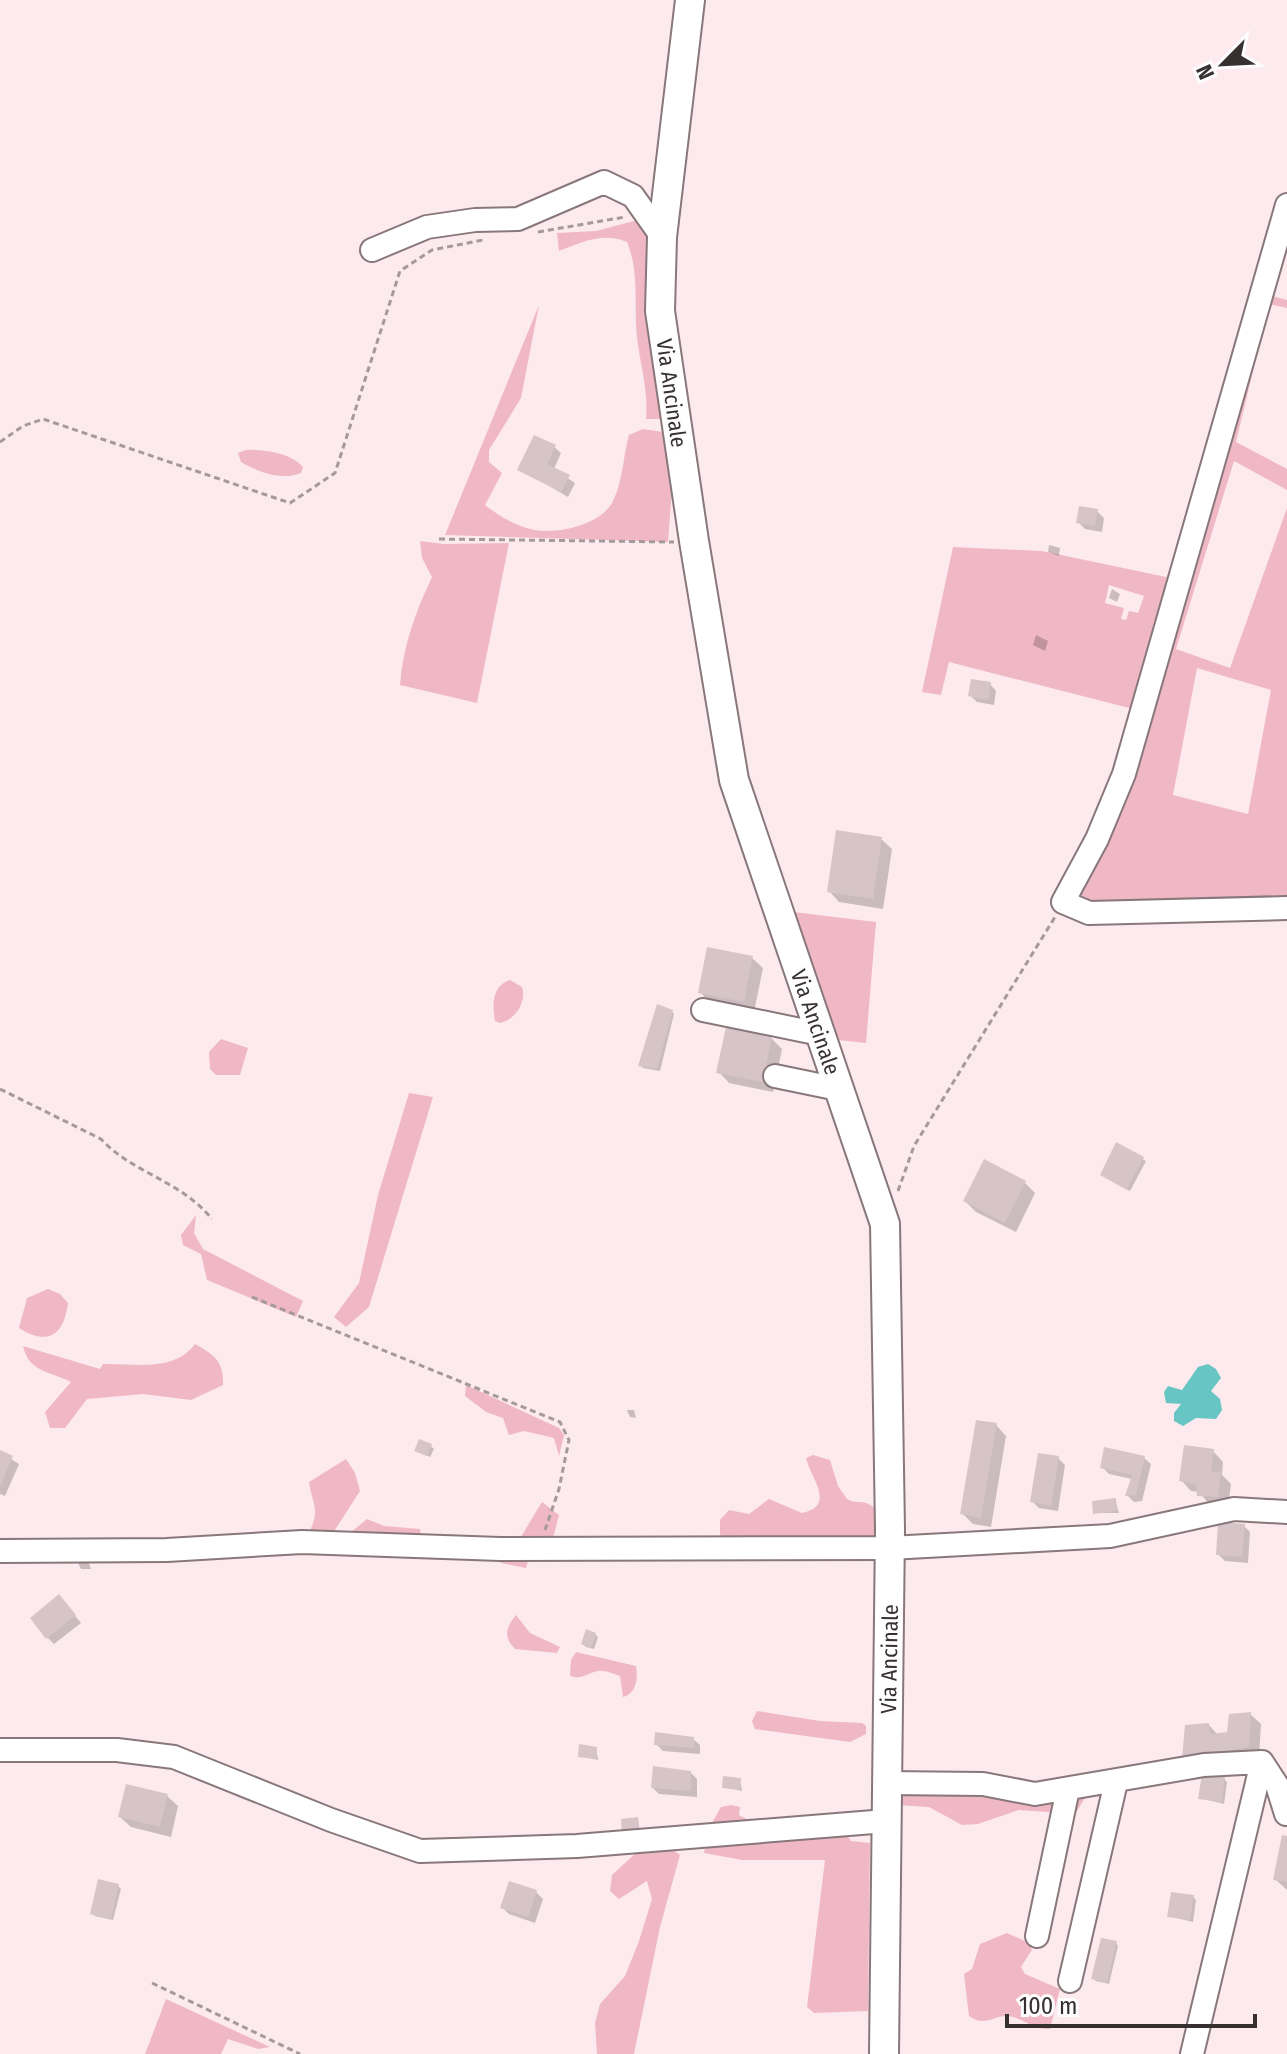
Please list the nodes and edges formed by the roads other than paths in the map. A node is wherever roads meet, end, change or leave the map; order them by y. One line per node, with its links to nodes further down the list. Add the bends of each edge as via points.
1 (690, 0): 3 (main road, Via Ancinale)
2 (1287, 205): 5 (street)
3 (662, 237): 4 (street, via 633,196 604,182 518,219 427,227); 8 (main road, Via Ancinale, via 660,311 734,780)
4 (372, 250)
5 (1276, 281): 6 (street, via 1124,774 1063,902 1089,913)
6 (1287, 908)
7 (703, 1010): 8 (street)
8 (820, 1034): 10 (main road, Via Ancinale)
9 (775, 1076): 10 (street)
10 (838, 1089): 12 (main road, Via Ancinale, via 885,1224)
11 (1287, 1512): 12 (street, via 1234,1509 1110,1536)
12 (890, 1548): 13 (street, via 538,1549 302,1542); 17 (main road, Via Ancinale)
13 (0, 1551)
14 (0, 1750): 20 (street, via 117,1750 174,1757 420,1851 577,1846)
15 (1262, 1762): 16 (street, via 1204,1765); 19 (street); 24 (street)
16 (1116, 1782): 18 (street); 22 (street)
17 (887, 1783): 18 (street, via 983,1784 1035,1794); 20 (main road, Via Ancinale)
18 (1068, 1789): 21 (street)
19 (1286, 1814)
20 (886, 1821): 23 (main road, Via Ancinale)
21 (1037, 1936)
22 (1070, 1981)
23 (884, 2054)
24 (1192, 2054)

